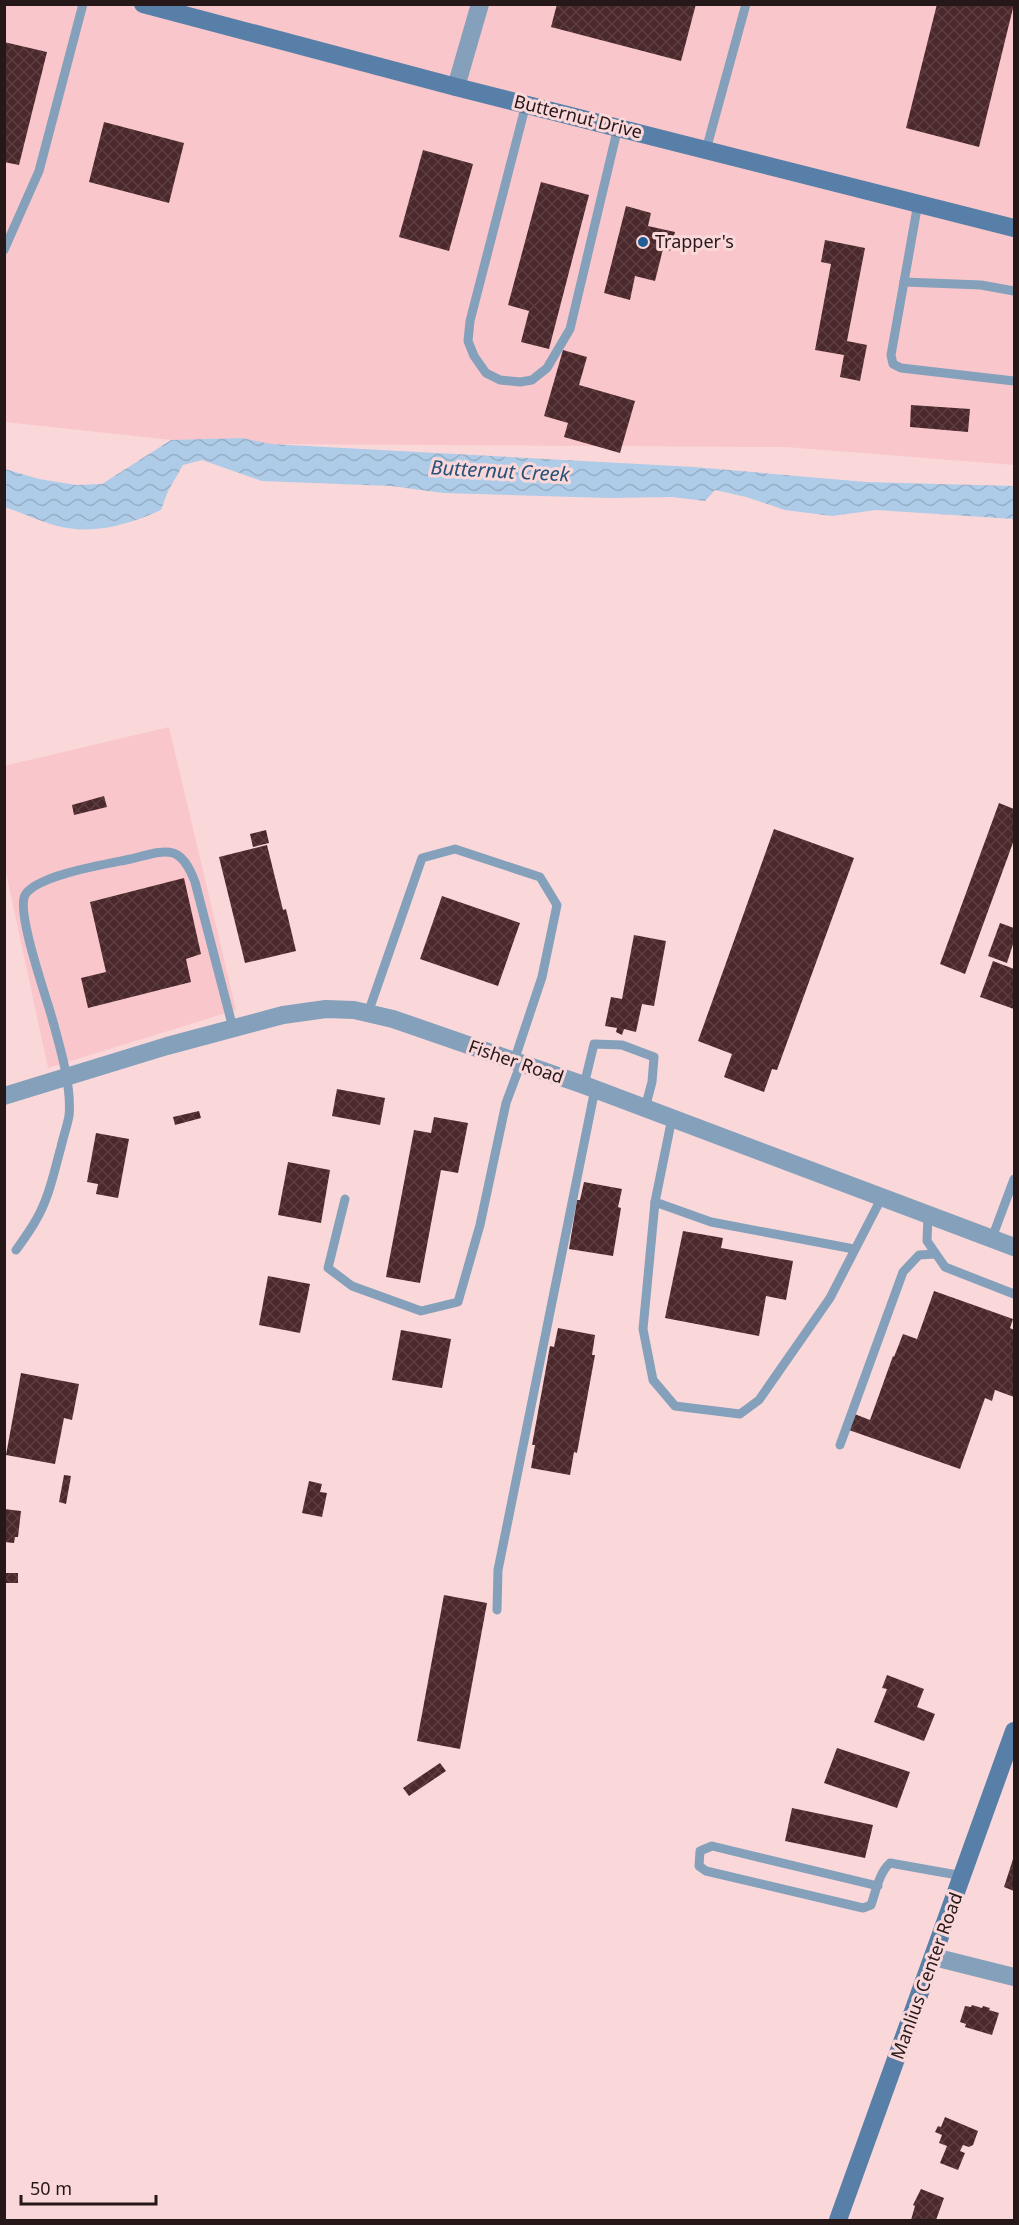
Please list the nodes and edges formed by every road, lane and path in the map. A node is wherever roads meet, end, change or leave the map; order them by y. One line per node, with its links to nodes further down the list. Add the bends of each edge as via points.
1 (84, 4): 11 (lane, via 39,171)
2 (143, 4): 5 (street, Butternut Drive)
3 (480, 4): 5 (street)
4 (746, 4): 8 (lane)
5 (456, 87): 6 (street, Butternut Drive)
6 (526, 104): 7 (street, Butternut Drive); 7 (lane, via 468,341 486,373 500,380 532,380 547,368 570,329)
7 (618, 127): 8 (street, Butternut Drive)
8 (706, 150): 9 (street, Butternut Drive)
9 (918, 203): 10 (street, Butternut Drive); 12 (lane)
10 (1014, 228)
11 (4, 250)
12 (904, 282): 13 (lane, via 981,285); 14 (lane, via 891,355 893,364 901,369)
13 (1014, 291)
14 (1014, 381)
15 (368, 1013): 16 (street, Fisher Road, via 326,1010 284,1015); 17 (street, Fisher Road); 17 (lane, via 422,858 455,849 540,877 557,906 542,977)
16 (233, 1028): 18 (street, Fisher Road); 18 (lane, via 195,882 182,857 156,853 66,873 39,883 26,894 23,910)
17 (517, 1062): 19 (street, Fisher Road); 25 (lane, via 458,1302 421,1311 352,1286 328,1268)
18 (66, 1077): 20 (street, Fisher Road); 31 (lane, via 69,1116 51,1184 37,1220)
19 (589, 1087): 21 (street, Fisher Road); 21 (lane, via 594,1044 622,1045 654,1057); 35 (lane, via 498,1570)
20 (4, 1096)
21 (645, 1108): 22 (street, Fisher Road)
22 (672, 1118): 24 (street, Fisher Road); 26 (lane)
23 (1014, 1179): 28 (lane)
24 (882, 1197): 27 (street, Fisher Road); 30 (lane)
25 (345, 1199)
26 (655, 1202): 30 (lane, via 711,1222); 30 (lane, via 643,1329 653,1380 675,1406 740,1414 759,1400 830,1298)
27 (928, 1214): 28 (street, Fisher Road); 32 (lane, via 927,1241)
28 (992, 1238): 29 (street, Fisher Road)
29 (1014, 1247)
30 (854, 1249)
31 (16, 1250)
32 (935, 1254): 33 (lane, via 945,1268); 34 (lane, via 919,1255 903,1272)
33 (1014, 1293)
34 (840, 1445)
35 (497, 1610)
36 (1014, 1731): 37 (street, Manlius Center Road)
37 (963, 1876): 38 (lane, via 890,1863); 39 (street, Manlius Center Road)
38 (878, 1886): 38 (lane, via 871,1905 863,1908 706,1871 699,1866 700,1851 712,1846)
39 (934, 1957): 40 (street); 41 (street, Manlius Center Road)
40 (1014, 1977)
41 (838, 2220)

